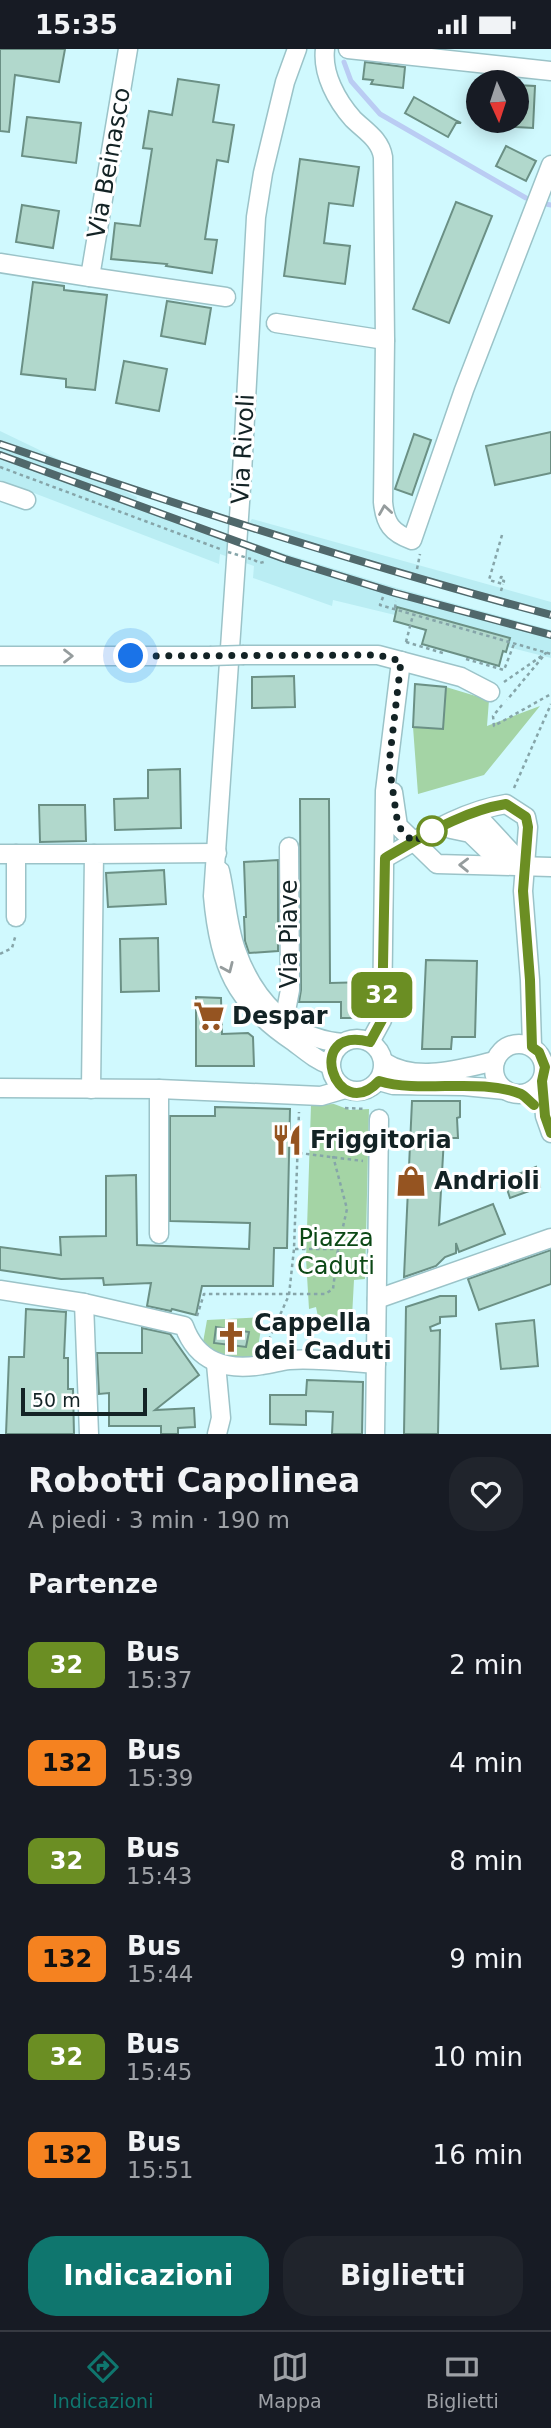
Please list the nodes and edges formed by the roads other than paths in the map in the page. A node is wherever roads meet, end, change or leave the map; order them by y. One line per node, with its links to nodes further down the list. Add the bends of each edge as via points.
1 (128, 49): 8 (street, Via Beinasco)
2 (297, 49): 21 (street, Via Rivoli, via 262,173 256,217)
3 (325, 49): 11 (street, via 325,68 338,98 381,147)
4 (348, 49): 5 (street)
5 (551, 71)
6 (551, 165): 11 (street, one-way to 11, via 412,540 396,535 388,526 383,502)
7 (0, 264): 8 (street)
8 (90, 277): 9 (street)
9 (226, 297)
10 (276, 323): 11 (street)
11 (385, 340)
12 (0, 491): 13 (street)
13 (26, 500)
14 (0, 656): 15 (street, one-way to 15, bridge, via 378,655)
15 (401, 661): 16 (street, via 461,677); 17 (street)
16 (490, 692)
17 (389, 764): 19 (street, via 398,826); 24 (street)
18 (440, 827): 19 (street); 25 (street, via 470,833 498,860); 25 (street, via 485,807 506,804 526,817)
19 (413, 842): 24 (street); 25 (street, one-way to 19, via 437,864)
20 (289, 847): 28 (street, Via Piave, via 290,990)
21 (217, 853): 23 (street); 28 (street, Via Rivoli, via 235,950 259,995); 36 (street, Via Rivoli, one-way to 36, via 215,927 235,983 270,1026 314,1059)
22 (8, 854): 23 (street); 27 (street)
23 (94, 854): 38 (street)
24 (385, 858): 29 (street, via 382,1020)
25 (523, 866): 26 (street); 31 (street)
26 (551, 866)
27 (16, 917)
28 (284, 1021): 30 (street, Via Rivoli, via 307,1036)
29 (370, 1042): 30 (street); 33 (street)
30 (343, 1043): 36 (street, via 334,1053)
31 (532, 1047): 32 (street, via 513,1044); 35 (street, via 543,1059)
32 (495, 1061): 33 (street, via 411,1073); 40 (street, via 496,1079)
33 (383, 1062): 34 (street)
34 (379, 1081): 36 (street, via 365,1091); 40 (street)
35 (542, 1081): 40 (street, via 535,1089); 41 (street)
36 (338, 1085): 39 (street, via 296,1101)
37 (0, 1088): 38 (street)
38 (91, 1089): 39 (street)
39 (159, 1089): 44 (street)
40 (513, 1092): 41 (street)
41 (545, 1116): 43 (street)
42 (379, 1119): 47 (street)
43 (551, 1133)
44 (159, 1234)
45 (551, 1238): 47 (street)
46 (0, 1290): 48 (street)
47 (377, 1299): 50 (street)
48 (84, 1303): 49 (street, via 184,1326 198,1350); 51 (street)
49 (216, 1364): 50 (street, via 257,1366 288,1360); 52 (street, via 221,1418)
50 (376, 1364): 53 (street)
51 (89, 1434)
52 (217, 1434)
53 (375, 1434)

